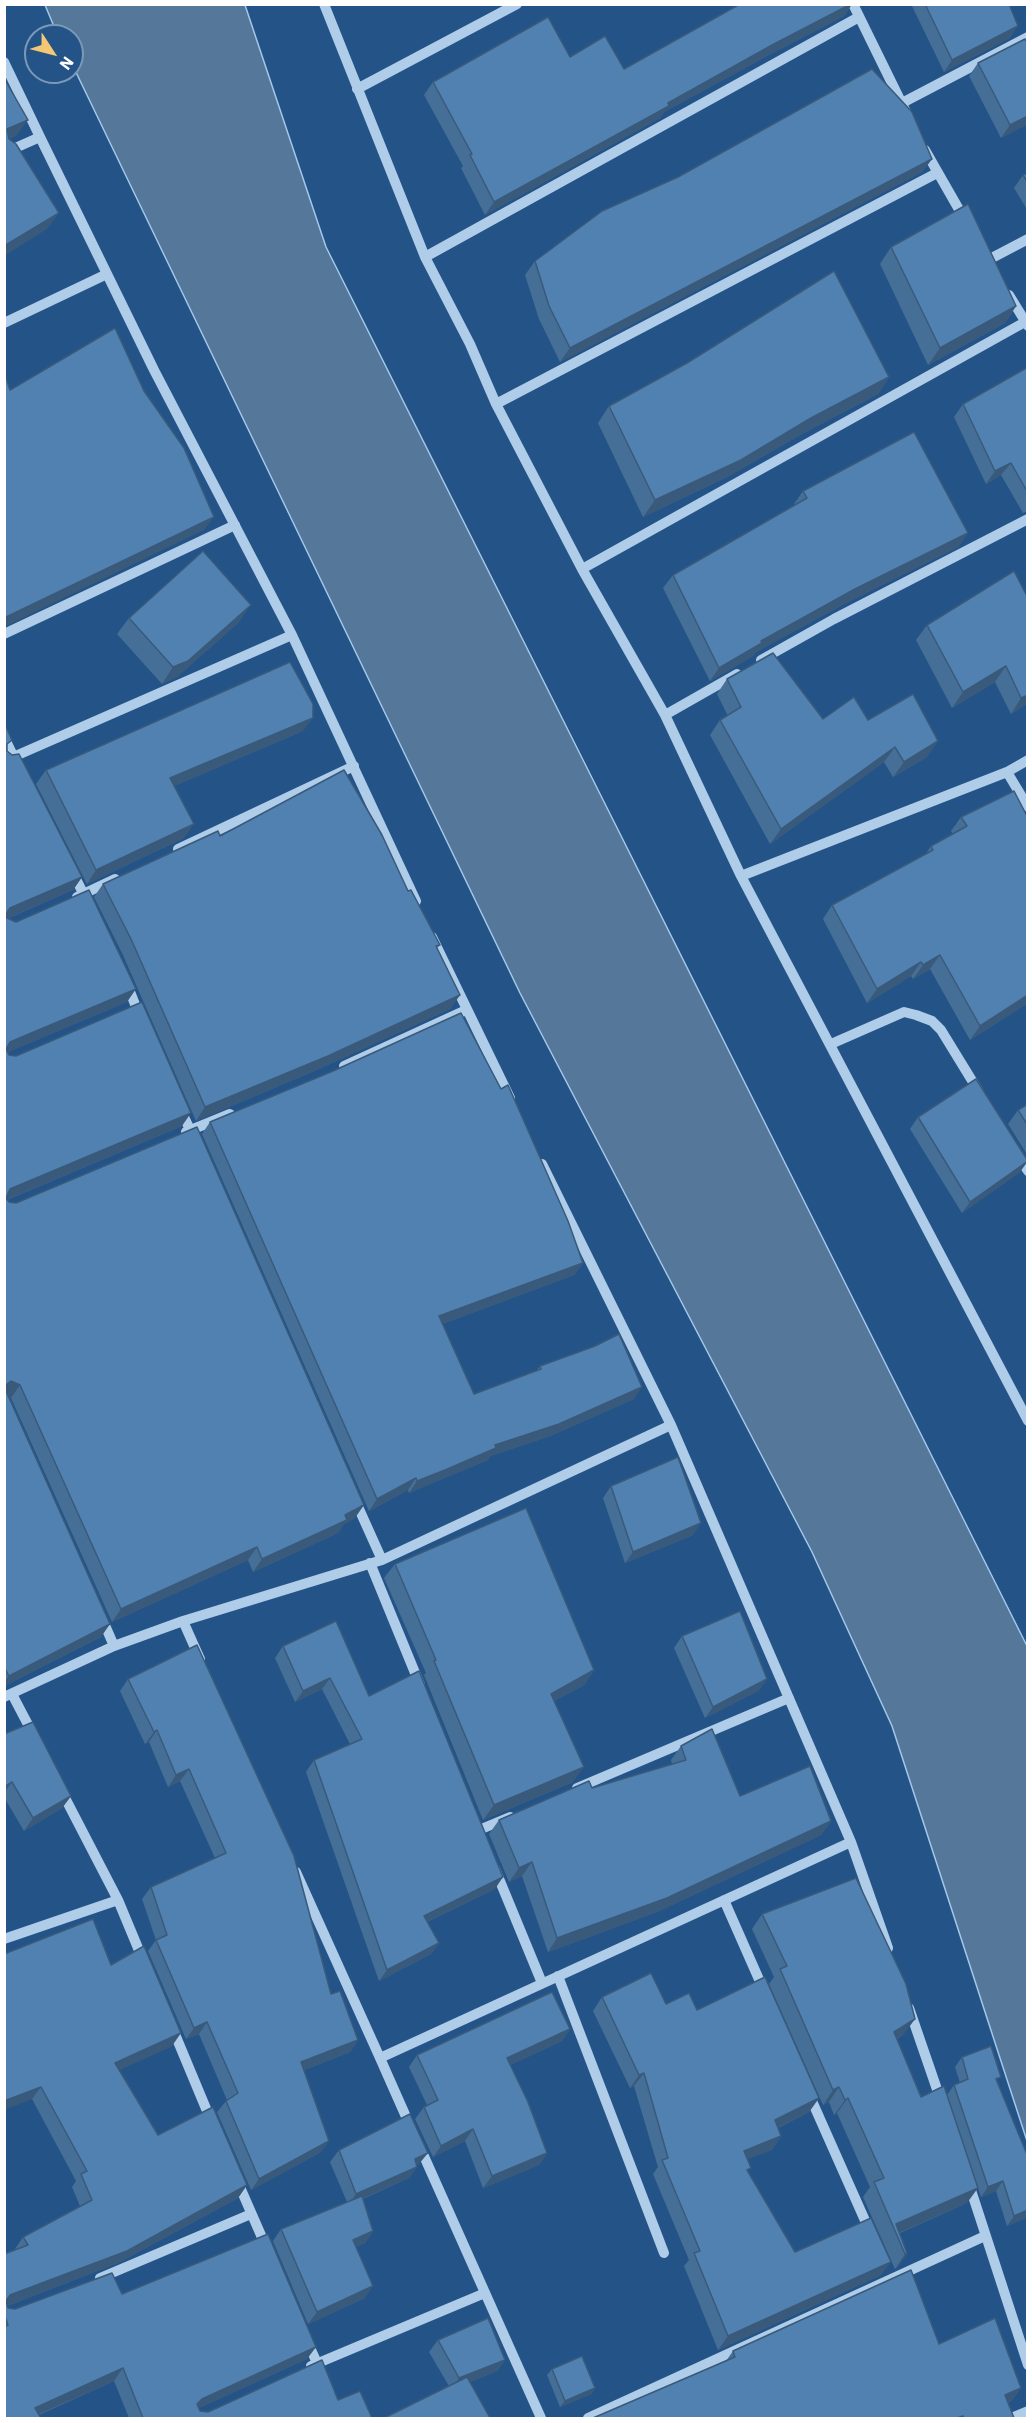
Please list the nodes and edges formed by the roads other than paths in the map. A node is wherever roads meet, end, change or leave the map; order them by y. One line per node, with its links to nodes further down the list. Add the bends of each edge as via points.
1 (324, 4): 7 (street)
2 (517, 4): 7 (street)
3 (853, 4): 4 (street)
4 (860, 17): 8 (street); 16 (street)
5 (1028, 37): 8 (street)
6 (4, 62): 10 (street)
7 (357, 89): 16 (street)
8 (902, 103): 9 (street)
9 (912, 123)
10 (40, 137): 12 (street); 18 (street)
11 (922, 143): 13 (street)
12 (4, 153)
13 (937, 173): 14 (street); 22 (street)
14 (971, 231)
15 (1028, 239): 17 (street)
16 (425, 257): 22 (street)
17 (988, 260)
18 (107, 274): 20 (street); 24 (street)
19 (1004, 287): 21 (street)
20 (4, 323)
21 (1026, 324): 25 (street)
22 (496, 404): 25 (street)
23 (1028, 519): 28 (street, via 834,619)
24 (235, 525): 26 (street); 27 (street)
25 (582, 569): 28 (street)
26 (4, 634)
27 (292, 635): 30 (street); 32 (street)
28 (665, 715): 39 (street)
29 (4, 737): 30 (street)
30 (9, 759): 34 (street)
31 (1028, 760): 33 (street)
32 (354, 766): 36 (street); 42 (street)
33 (1007, 772): 35 (street); 39 (street)
34 (25, 778)
35 (1028, 807)
36 (170, 853)
37 (67, 863): 40 (street)
38 (127, 874): 40 (street)
39 (741, 876): 50 (street)
40 (83, 894): 41 (street); 43 (street)
41 (64, 903)
42 (422, 914)
43 (94, 915)
44 (427, 925): 47 (street)
45 (124, 976): 46 (street)
46 (136, 1006): 48 (street); 49 (street)
47 (466, 1010): 51 (street); 54 (street)
48 (125, 1011)
49 (145, 1027)
50 (831, 1044): 53 (street, via 904,1012 932,1021); 62 (street)
51 (332, 1072)
52 (177, 1100): 56 (street)
53 (984, 1101)
54 (513, 1105)
55 (245, 1108): 56 (street)
56 (190, 1131): 57 (street); 60 (street)
57 (179, 1135)
58 (1009, 1141): 61 (street)
59 (534, 1148): 63 (street)
60 (200, 1152)
61 (1028, 1171)
62 (1028, 1421)
63 (671, 1425): 65 (street); 73 (street)
64 (348, 1485): 65 (street)
65 (382, 1560): 66 (street)
66 (370, 1563): 68 (street); 72 (street)
67 (95, 1603): 69 (street)
68 (183, 1621): 69 (street); 70 (street)
69 (114, 1646): 71 (street)
70 (202, 1665)
71 (8, 1695): 74 (street)
72 (425, 1697)
73 (789, 1698): 76 (street); 81 (street)
74 (38, 1745)
75 (54, 1776): 84 (street)
76 (565, 1794)
77 (522, 1812): 79 (street)
78 (475, 1819): 79 (street)
79 (479, 1830): 80 (street)
80 (484, 1841)
81 (850, 1842): 85 (street); 87 (street)
82 (291, 1861): 94 (street)
83 (493, 1863): 90 (street)
84 (118, 1900): 86 (street); 88 (street)
85 (724, 1900): 89 (street); 92 (street)
86 (4, 1939)
87 (892, 1961)
88 (150, 1976)
89 (558, 1976): 90 (street); 103 (street)
90 (542, 1983): 94 (street)
91 (904, 1994): 96 (street)
92 (771, 2008)
93 (168, 2019): 97 (street)
94 (380, 2058): 108 (street)
95 (804, 2083): 102 (street)
96 (945, 2113)
97 (219, 2138)
98 (964, 2169): 101 (street)
99 (233, 2170): 100 (street)
100 (251, 2214): 104 (street); 107 (street)
101 (985, 2236): 106 (street); 111 (street)
102 (876, 2245)
103 (664, 2253)
104 (270, 2256)
105 (885, 2267): 106 (street)
106 (890, 2277): 115 (street)
107 (88, 2283)
108 (485, 2293): 110 (street); 114 (street)
109 (303, 2331): 110 (street)
110 (317, 2363): 112 (street)
111 (1028, 2365)
112 (297, 2372)
113 (1028, 2412): 116 (street)
114 (541, 2418)
115 (588, 2418)
116 (1011, 2418)

